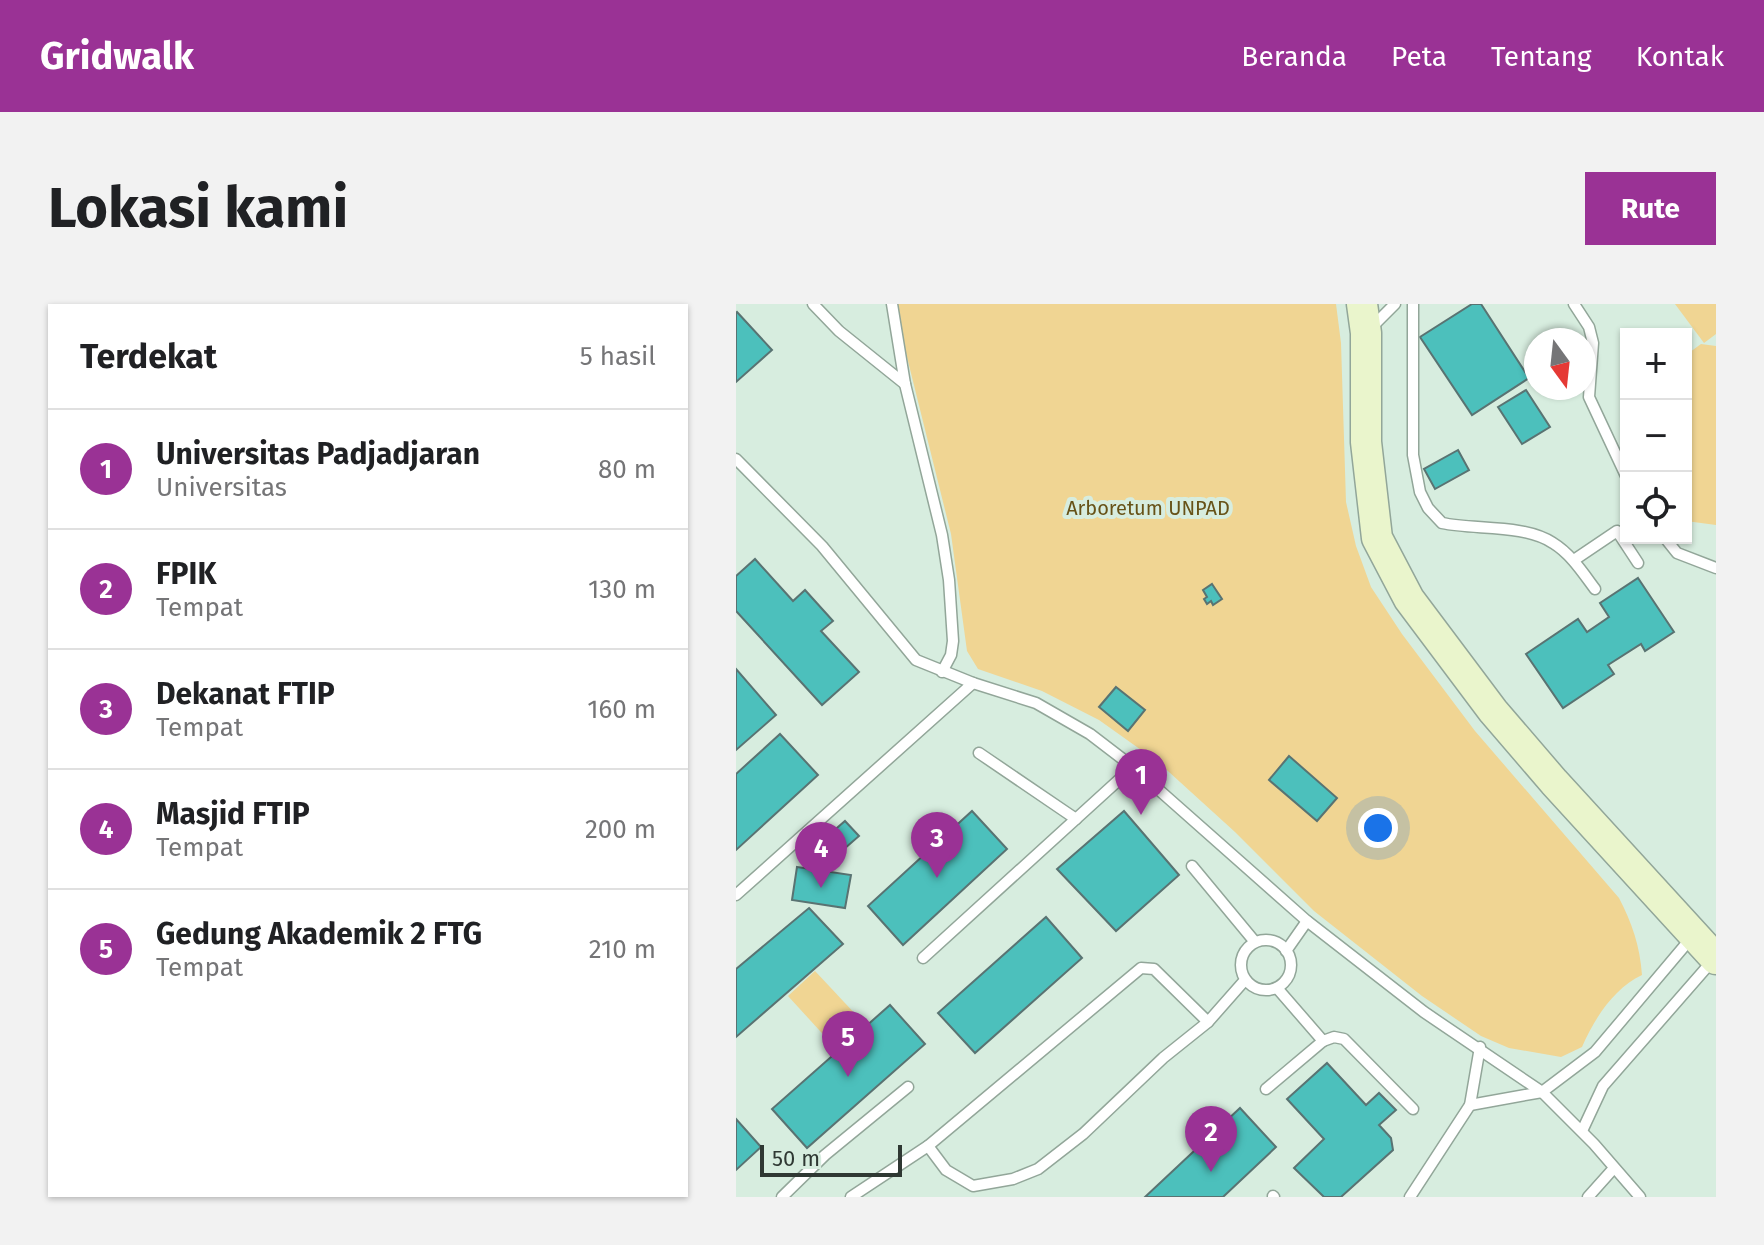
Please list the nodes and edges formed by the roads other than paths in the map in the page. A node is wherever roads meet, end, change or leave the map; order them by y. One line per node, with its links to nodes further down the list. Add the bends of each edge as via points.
1 (813, 304): 7 (lane)
2 (892, 304): 7 (lane)
3 (1395, 304): 6 (lane)
4 (1413, 304): 11 (lane, via 1413,455 1428,508 1442,523 1532,534 1553,542)
5 (1574, 304): 9 (lane, via 1593,343 1589,397)
6 (1364, 319): 23 (main road, via 1366,442 1377,538 1409,599 1533,759)
7 (905, 384): 15 (lane, via 949,580 953,641)
8 (736, 459): 15 (lane, via 822,546 916,660)
9 (1624, 472)
10 (1670, 544): 13 (lane, via 1677,553)
11 (1574, 560): 12 (lane, via 1617,531); 14 (lane)
12 (1638, 563)
13 (1716, 568)
14 (1595, 589)
15 (942, 672): 16 (lane)
16 (973, 683): 18 (lane, via 1036,703); 21 (lane)
17 (979, 753): 19 (lane)
18 (1133, 767): 19 (lane); 22 (lane)
19 (1076, 819): 26 (lane)
20 (1192, 866): 24 (lane)
21 (736, 895)
22 (1307, 921): 25 (lane); 32 (lane, via 1424,1012)
23 (1694, 935): 27 (main road); 35 (lane, via 1595,1052)
24 (1255, 942): 25 (lane, via 1272,941); 28 (lane, via 1243,955)
25 (1286, 951): 29 (lane, via 1291,967)
26 (923, 958)
27 (1715, 958): 38 (lane, via 1603,1086)
28 (1245, 980): 29 (lane, via 1260,990); 30 (lane)
29 (1277, 988): 31 (lane)
30 (1208, 1022): 39 (lane, via 1154,969 1141,968); 41 (lane, via 1038,1169)
31 (1323, 1041): 34 (lane); 37 (lane, via 1344,1039)
32 (1480, 1047): 35 (lane); 36 (lane)
33 (908, 1087): 42 (lane)
34 (1266, 1089)
35 (1542, 1092): 36 (lane); 38 (lane)
36 (1470, 1105): 44 (lane)
37 (1413, 1109)
38 (1582, 1131): 40 (lane)
39 (928, 1146): 41 (lane, via 946,1170); 43 (lane)
40 (1614, 1168): 45 (lane); 46 (lane)
41 (975, 1192)
42 (782, 1197)
43 (851, 1197)
44 (1410, 1197)
45 (1588, 1197)
46 (1640, 1197)

